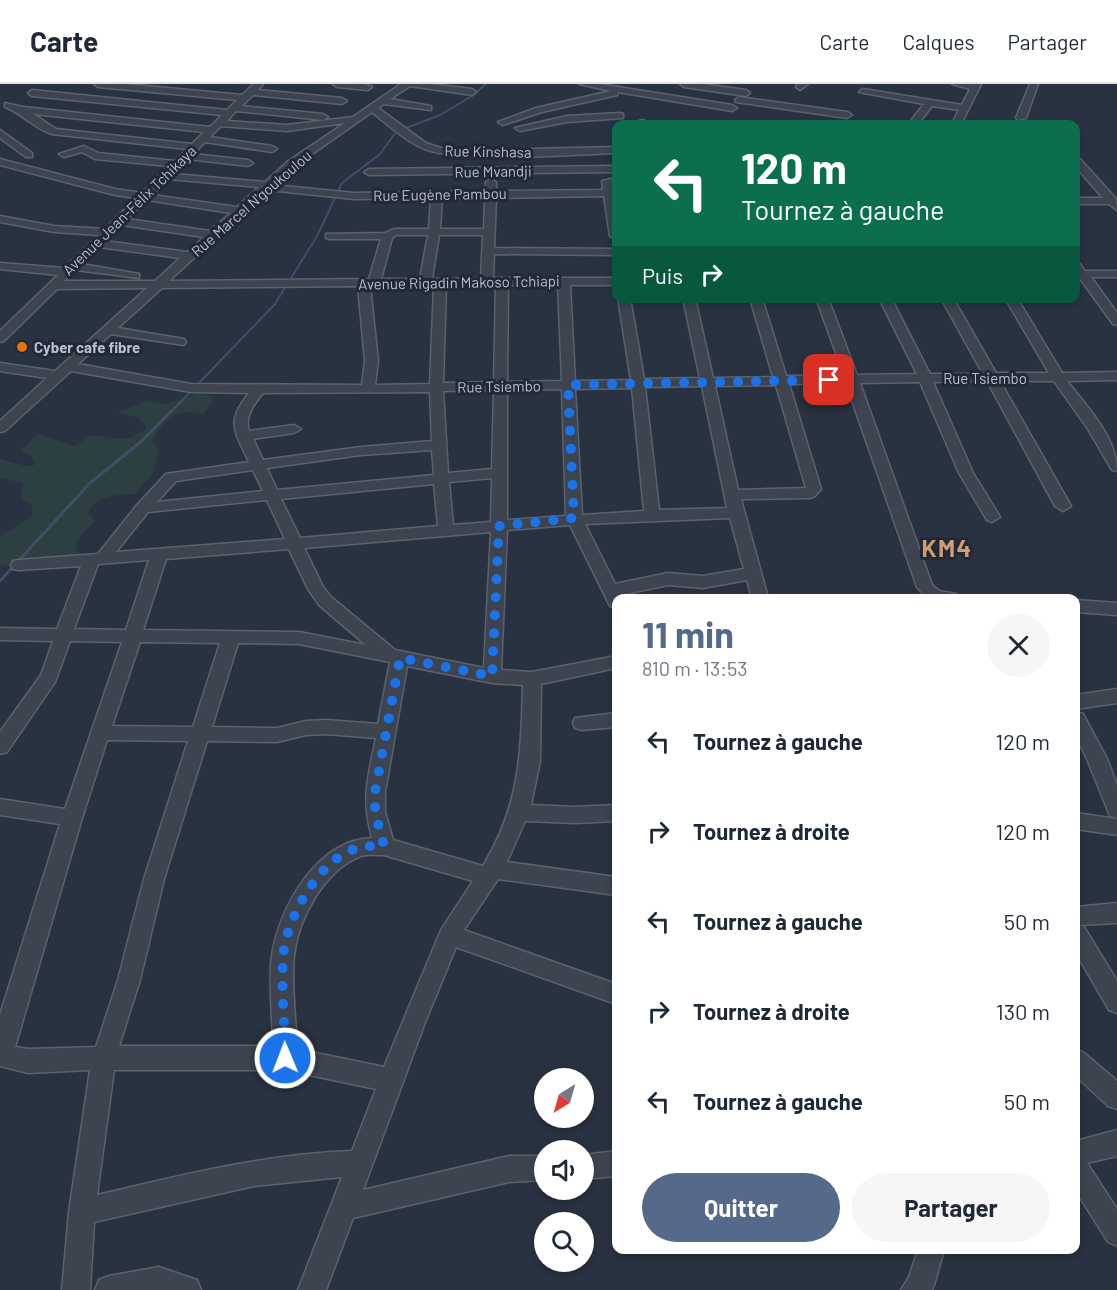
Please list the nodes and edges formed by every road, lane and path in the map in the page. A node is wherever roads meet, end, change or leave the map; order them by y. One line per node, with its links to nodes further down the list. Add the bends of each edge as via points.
1 (48, 84): 16 (street)
2 (98, 84): 13 (street)
3 (337, 84): 12 (street)
4 (409, 84): 15 (street); 23 (street, Rue Marcel N'goukoulou)
5 (583, 84): 14 (street)
6 (631, 84): 14 (street)
7 (684, 84): 19 (street)
8 (753, 84): 19 (street)
9 (956, 84): 11 (street)
10 (1034, 84): 35 (street)
11 (977, 85): 29 (street)
12 (368, 87)
13 (253, 89): 22 (street); 31 (street, Avenue Jean-Félix Tchikaya)
14 (621, 91): 20 (street); 28 (street)
15 (472, 92)
16 (32, 93): 25 (street); 31 (street)
17 (563, 95): 21 (street)
18 (862, 95): 24 (street); 32 (street)
19 (742, 96): 28 (street); 32 (street)
20 (600, 97): 21 (street); 33 (street)
21 (586, 100): 41 (street)
22 (342, 101)
23 (383, 101): 26 (street, Rue Marcel N'goukoulou); 27 (street)
24 (930, 102): 29 (street); 39 (street)
25 (4, 107): 30 (street)
26 (372, 108): 36 (street, Rue Marcel N'goukoulou); 49 (street, Rue Kinshasa, via 431,149)
27 (428, 108)
28 (732, 108): 37 (street)
29 (965, 108): 40 (street)
30 (22, 110): 42 (street); 45 (street, via 55,132)
31 (230, 110): 36 (street); 42 (street, Avenue Jean-Félix Tchikaya)
32 (847, 115): 38 (street)
33 (606, 116): 34 (street); 43 (street)
34 (620, 116)
35 (1021, 118)
36 (352, 120): 42 (street, via 287,128); 61 (street, Rue Marcel N'goukoulou)
37 (727, 120)
38 (843, 120)
39 (916, 120)
40 (959, 120)
41 (502, 122)
42 (214, 126): 45 (street, Avenue Jean-Félix Tchikaya)
43 (520, 128)
44 (0, 133): 51 (street)
45 (197, 143): 46 (street); 52 (street, Avenue Jean-Félix Tchikaya)
46 (272, 149)
47 (600, 150): 48 (street, Rue Kinshasa); 49 (street, Rue Kinshasa, via 580,146); 56 (street)
48 (612, 150)
49 (492, 153): 58 (street)
50 (64, 154): 52 (street, via 84,149 95,156)
51 (29, 155)
52 (180, 160): 54 (street); 60 (street, Avenue Jean-Félix Tchikaya)
53 (0, 162): 66 (street)
54 (248, 163)
55 (1080, 166): 68 (street)
56 (604, 170): 57 (street, Rue Mvandji); 58 (street, Rue Mvandji); 62 (street)
57 (612, 170)
58 (491, 171): 59 (street, Rue Mvandji); 64 (street)
59 (369, 172)
60 (164, 176): 61 (street, Rue Eugène Pambou); 66 (street, Avenue Jean-Félix Tchikaya)
61 (266, 186): 65 (street, Rue Eugène Pambou, via 347,195); 69 (street, Rue Marcel N'goukoulou)
62 (612, 190)
63 (612, 193): 64 (street, Rue Eugène Pambou)
64 (490, 194): 65 (street, Rue Eugène Pambou); 74 (street)
65 (436, 195): 73 (street)
66 (142, 198): 69 (street); 71 (street, Avenue Jean-Félix Tchikaya)
67 (1080, 201): 68 (street)
68 (1114, 204)
69 (239, 212): 75 (street, Rue Marcel N'goukoulou)
70 (0, 219): 72 (street, via 54,229)
71 (118, 221): 72 (street, Avenue Jean-Félix Tchikaya); 75 (street)
72 (105, 232): 78 (street, Avenue Jean-Félix Tchikaya)
73 (434, 232): 74 (street); 77 (street, via 394,232); 94 (street)
74 (489, 232): 79 (street)
75 (212, 235): 81 (street, Rue Marcel N'goukoulou)
76 (330, 236): 77 (street)
77 (387, 236): 93 (street)
78 (95, 243): 81 (street); 83 (street, Avenue Jean-Félix Tchikaya)
79 (488, 251): 80 (street); 91 (street)
80 (612, 252)
81 (189, 256): 89 (street, Rue Marcel N'goukoulou)
82 (0, 266): 83 (street)
83 (69, 269): 89 (street); 95 (street, Avenue Jean-Félix Tchikaya)
84 (1080, 271): 86 (street)
85 (1080, 274): 103 (street)
86 (1117, 274)
87 (564, 281): 88 (street, Avenue Rigadin Makoso Tchiapi); 92 (street, Avenue Rigadin Makoso Tchiapi); 119 (street)
88 (612, 281)
89 (160, 282): 93 (street, Avenue Rigadin Makoso Tchiapi); 95 (street); 104 (street, Rue Marcel N'goukoulou)
90 (440, 282): 91 (street, Avenue Rigadin Makoso Tchiapi); 94 (street, Avenue Rigadin Makoso Tchiapi); 120 (street, via 435,332)
91 (487, 282): 92 (street, Avenue Rigadin Makoso Tchiapi)
92 (502, 282): 118 (street)
93 (369, 283): 94 (street, Avenue Rigadin Makoso Tchiapi); 121 (street, via 363,305 373,358)
94 (425, 283)
95 (53, 285): 105 (street, Avenue Jean-Félix Tchikaya)
96 (625, 303): 116 (street)
97 (690, 303): 117 (street)
98 (758, 303): 115 (street)
99 (824, 303): 114 (street)
100 (888, 303): 112 (street)
101 (950, 303): 113 (street)
102 (1014, 303): 111 (street)
103 (1117, 321)
104 (110, 330): 106 (street); 108 (street, Rue Marcel N'goukoulou)
105 (0, 338)
106 (180, 342)
107 (0, 367): 109 (street)
108 (70, 367): 109 (street, Rue Marcel N'goukoulou); 122 (street, Rue Tsiembo, via 169,386)
109 (59, 376): 123 (street, Rue Marcel N'goukoulou)
110 (1117, 376): 111 (street, Rue Tsiembo)
111 (1058, 377): 113 (street, Rue Tsiembo); 128 (street)
112 (925, 378): 113 (street, Rue Tsiembo); 114 (street, Rue Tsiembo); 137 (street, via 966,473)
113 (992, 378): 133 (street)
114 (851, 379): 115 (street, Rue Tsiembo); 149 (street, via 897,499 925,587)
115 (783, 381): 117 (street, Rue Tsiembo); 131 (street, via 814,489 810,493)
116 (638, 383): 117 (street, Rue Tsiembo); 119 (street, Rue Tsiembo); 136 (street)
117 (708, 383): 131 (street)
118 (500, 385): 119 (street, Rue Tsiembo); 120 (street, Rue Tsiembo); 129 (street)
119 (568, 385): 138 (street)
120 (436, 387): 121 (street, Rue Tsiembo); 126 (street)
121 (368, 388): 122 (street, Rue Tsiembo)
122 (259, 389): 125 (street, via 240,418)
123 (0, 428)
124 (294, 429): 125 (street)
125 (244, 436): 127 (street)
126 (439, 445): 127 (street); 130 (street)
127 (258, 465): 132 (street); 134 (street, via 171,477)
128 (1117, 467)
129 (499, 473): 130 (street); 139 (street)
130 (441, 479): 132 (street); 140 (street)
131 (732, 495): 135 (street)
132 (272, 497): 134 (street); 141 (street)
133 (1063, 506)
134 (142, 508): 143 (street)
135 (736, 513): 136 (street); 145 (street)
136 (652, 514): 138 (street)
137 (992, 516)
138 (574, 518): 139 (street); 146 (street)
139 (499, 526): 140 (street); 158 (street)
140 (446, 530): 141 (street)
141 (294, 543): 142 (street); 156 (street, via 325,601)
142 (159, 555): 143 (street); 154 (street)
143 (98, 559): 144 (street); 153 (street)
144 (19, 565)
145 (753, 573): 147 (street, via 704,582 668,579); 148 (street)
146 (613, 594)
147 (620, 594)
148 (759, 594)
149 (937, 594)
150 (1080, 606): 151 (street)
151 (1117, 609)
152 (0, 634): 153 (street)
153 (63, 634): 154 (street); 168 (street, via 49,677)
154 (132, 636): 155 (street); 167 (street)
155 (231, 637): 156 (street, via 299,638); 165 (street)
156 (395, 656): 158 (street); 166 (street)
157 (612, 663): 159 (street)
158 (492, 676): 159 (street)
159 (531, 679): 171 (street, via 530,761)
160 (1117, 696): 161 (street)
161 (1080, 701)
162 (612, 720): 163 (street)
163 (582, 723)
164 (1080, 727): 170 (street)
165 (201, 732): 166 (street, via 277,735 326,727); 167 (street); 185 (street, via 154,879 129,980)
166 (386, 732): 176 (street, via 375,812)
167 (100, 733): 173 (street)
168 (0, 747)
169 (0, 807): 173 (street)
170 (1117, 810)
171 (517, 812): 172 (street); 177 (street)
172 (612, 813)
173 (72, 818): 185 (street, via 3,1048 6,1057 16,1060)
174 (1080, 821): 175 (street)
175 (1117, 826)
176 (384, 846): 177 (street); 186 (street, via 360,847 341,857 320,874 292,920 283,956)
177 (490, 873): 178 (street); 181 (street)
178 (612, 886)
179 (1117, 913): 180 (street)
180 (1080, 916)
181 (450, 935): 183 (street); 188 (street)
182 (1080, 946): 184 (street)
183 (612, 992)
184 (1117, 1002)
185 (104, 1058): 186 (street); 198 (street)
186 (285, 1058): 188 (street)
187 (1080, 1065): 189 (street)
188 (392, 1080): 192 (street)
189 (1117, 1097)
190 (1117, 1143): 191 (street)
191 (1080, 1152)
192 (358, 1164): 197 (street); 198 (street, via 270,1170)
193 (612, 1164): 194 (street)
194 (594, 1166)
195 (534, 1168): 197 (street, via 509,1169)
196 (1080, 1174): 199 (street)
197 (345, 1207): 205 (street)
198 (82, 1212): 202 (street)
199 (1117, 1233)
200 (930, 1254): 201 (street)
201 (919, 1288)
202 (76, 1290)
203 (109, 1290): 204 (street, via 159,1281)
204 (187, 1290)
205 (312, 1290)

